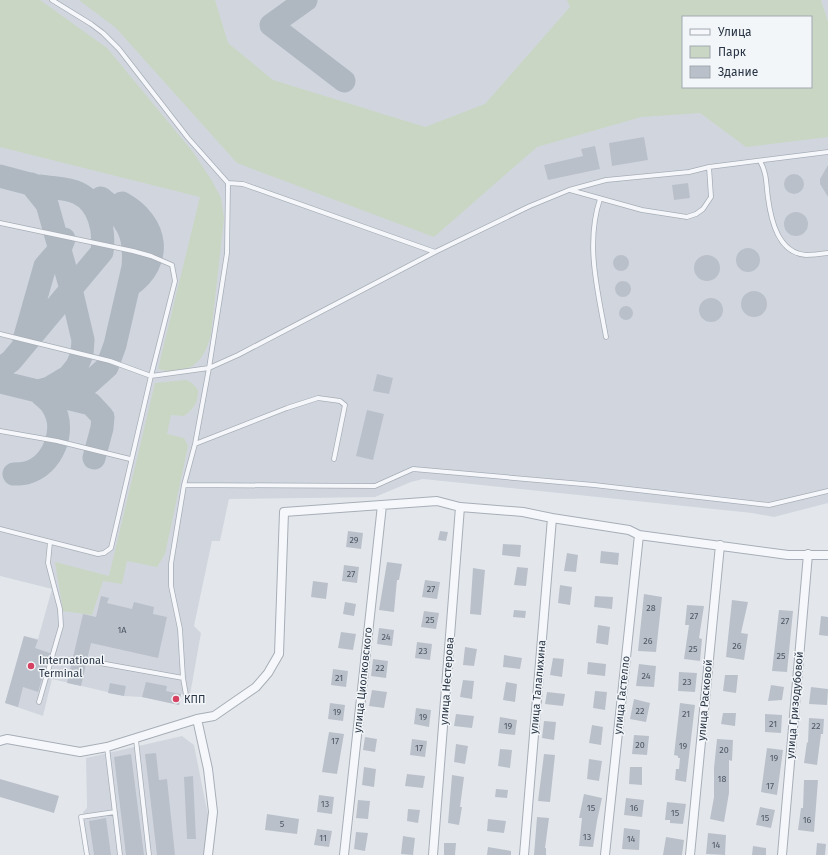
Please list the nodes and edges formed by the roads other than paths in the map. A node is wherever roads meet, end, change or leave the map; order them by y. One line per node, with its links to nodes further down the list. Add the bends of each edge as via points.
1 (52, 0): 5 (lane, via 103,33 119,49 188,138)
2 (828, 152): 3 (lane)
3 (760, 161): 4 (lane); 10 (lane, via 765,171 772,222 781,242 794,252 805,255)
4 (709, 167): 6 (lane, via 689,172 606,180); 7 (lane, via 712,197 704,209 696,214 680,217)
5 (228, 183): 9 (lane, via 243,184); 13 (lane, via 227,253)
6 (569, 190): 7 (lane); 9 (lane)
7 (600, 199): 12 (lane, via 595,214 593,261)
8 (0, 223): 14 (lane, via 133,251 172,265 175,281)
9 (435, 252): 13 (lane)
10 (828, 253)
11 (0, 334): 14 (lane, via 110,361)
12 (606, 338)
13 (209, 368): 14 (lane); 16 (lane)
14 (151, 376): 17 (lane)
15 (0, 431): 17 (lane, via 57,441)
16 (195, 444): 18 (lane, via 318,398 340,400 346,405); 19 (lane)
17 (130, 459): 26 (lane, via 111,548 98,554)
18 (334, 459)
19 (184, 485): 20 (lane, via 375,486 413,469 594,484 769,505); 31 (lane, via 171,564 174,604 182,644)
20 (828, 491)
21 (382, 505): 22 (street, via 437,502); 34 (street, via 284,512 279,654 256,687 214,716); 43 (street, улица Циолковского)
22 (460, 507): 23 (street, via 523,512); 44 (street, улица Нестерова)
23 (552, 518): 25 (street, via 629,530); 45 (street, улица Талалихина)
24 (0, 529): 26 (lane)
25 (639, 535): 27 (street); 46 (street, улица Гастелло)
26 (50, 542): 33 (lane, via 48,563 60,609 61,626)
27 (720, 544): 28 (street, via 788,555); 47 (street, улица Расковой)
28 (808, 554): 29 (street); 48 (street, улица Гризодубовой)
29 (828, 555)
30 (100, 663): 31 (lane)
31 (183, 678): 32 (lane)
32 (186, 695)
33 (39, 702)
34 (197, 719): 36 (street); 42 (street, via 208,769 213,812)
35 (0, 740): 37 (street, via 7,739 80,752)
36 (136, 740): 37 (street); 41 (lane)
37 (107, 747): 38 (lane)
38 (115, 812): 39 (lane, via 81,817); 40 (lane)
39 (87, 855)
40 (120, 855)
41 (150, 855)
42 (208, 855)
43 (344, 855)
44 (433, 855)
45 (524, 855)
46 (605, 855)
47 (690, 855)
48 (782, 855)

